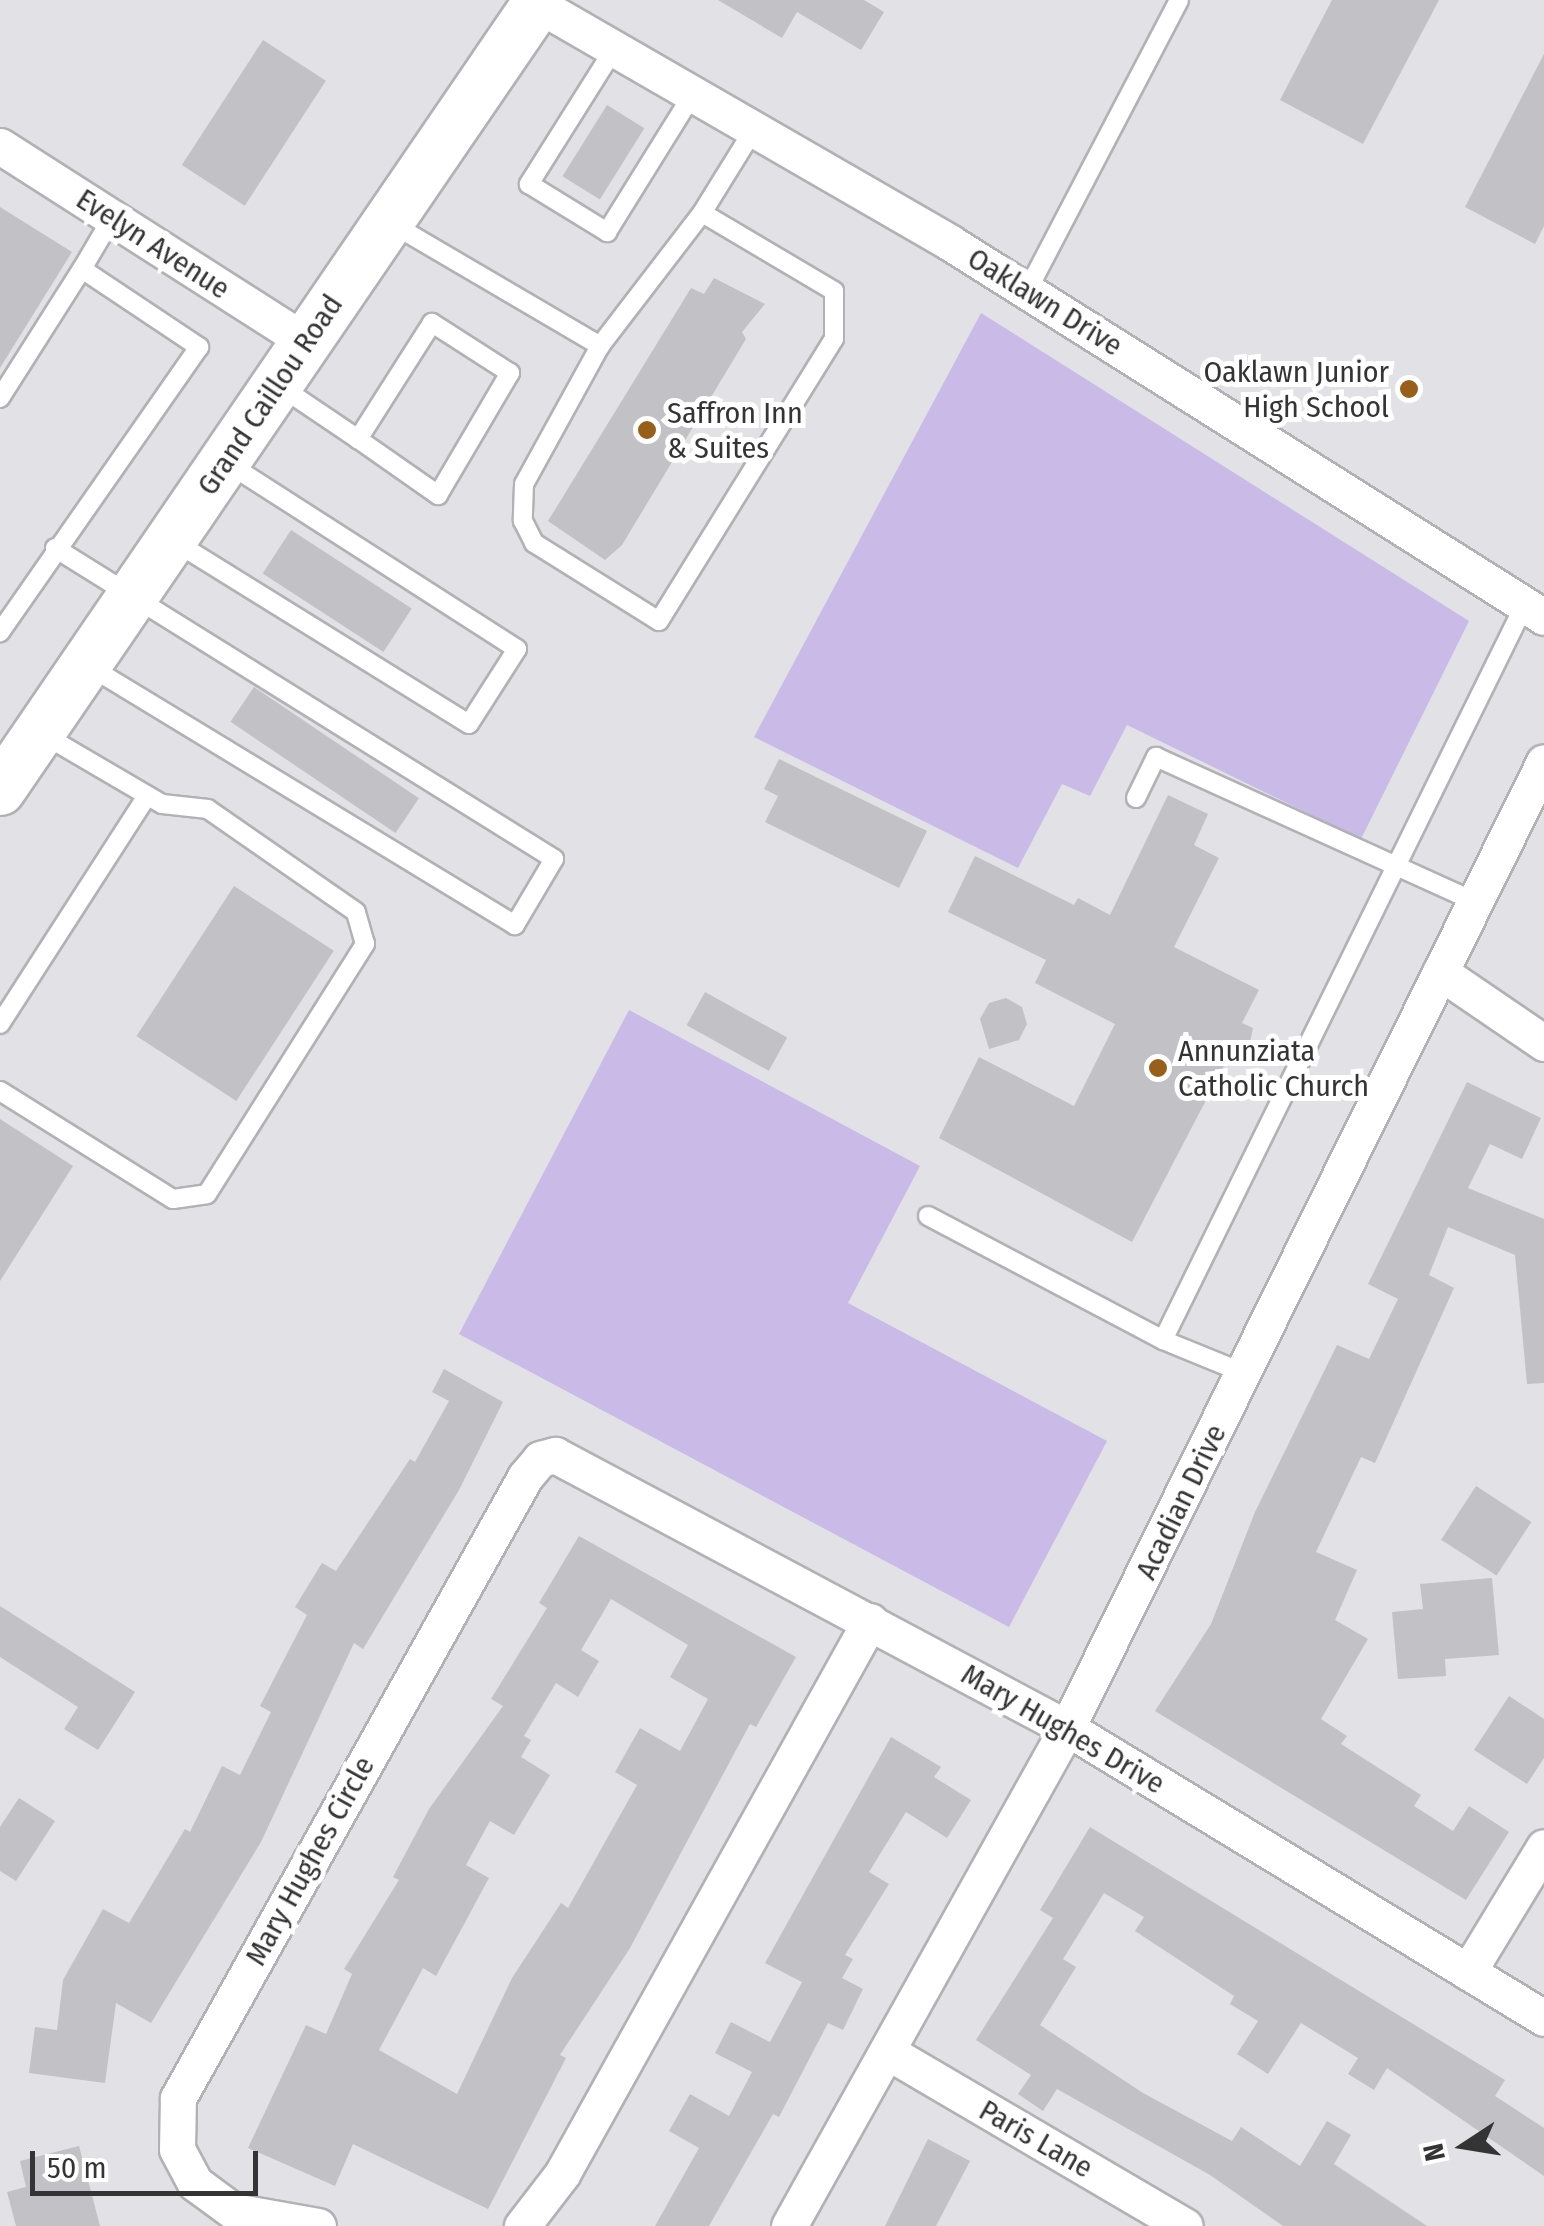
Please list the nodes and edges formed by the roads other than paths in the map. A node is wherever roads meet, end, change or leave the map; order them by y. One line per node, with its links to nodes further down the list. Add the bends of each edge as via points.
1 (1178, 0): 11 (lane)
2 (538, 2): 3 (street, Oaklawn Drive); 9 (main road, Grand Caillou Road)
3 (614, 49): 4 (street, Oaklawn Drive); 4 (lane, via 530,184 606,232)
4 (694, 94): 5 (street, Oaklawn Drive)
5 (754, 130): 7 (lane); 11 (street, Oaklawn Drive)
6 (0, 146): 8 (street, Evelyn Avenue)
7 (702, 212): 13 (lane); 13 (lane, via 834,291 839,315 834,339 659,621 534,543 524,521 524,484)
8 (112, 218): 10 (lane); 12 (street, Evelyn Avenue)
9 (389, 222): 12 (main road, Grand Caillou Road); 13 (lane)
10 (82, 269): 15 (lane); 19 (lane, via 198,347)
11 (1027, 291): 21 (street, Oaklawn Drive)
12 (307, 342): 14 (main road, Grand Caillou Road)
13 (600, 346)
14 (278, 384): 16 (lane); 17 (main road, Grand Caillou Road)
15 (0, 398)
16 (358, 440): 16 (lane, via 438,495 510,373 432,323)
17 (226, 461): 18 (main road, Grand Caillou Road); 18 (lane, via 517,649 470,724)
18 (172, 540): 20 (main road, Grand Caillou Road)
19 (55, 548): 20 (lane); 22 (lane)
20 (133, 594): 23 (main road, Grand Caillou Road); 23 (lane, via 554,859 515,925)
21 (1534, 610): 29 (lane)
22 (0, 632)
23 (87, 664): 24 (main road, Grand Caillou Road)
24 (40, 733): 26 (main road, Grand Caillou Road); 27 (lane)
25 (1544, 762): 30 (street, Acadian Drive)
26 (0, 790)
27 (147, 796): 32 (lane); 34 (lane, via 208,809 356,912 366,944 207,1194 174,1199)
28 (1136, 798): 29 (lane, via 1156,757)
29 (1393, 866): 30 (lane); 36 (lane)
30 (1474, 901): 31 (street, Acadian Drive)
31 (1440, 972): 33 (street); 37 (street, Acadian Drive)
32 (0, 1024)
33 (1544, 1043)
34 (0, 1091)
35 (928, 1216): 36 (lane)
36 (1163, 1340): 37 (lane)
37 (1244, 1374): 40 (street, Acadian Drive)
38 (570, 1458): 39 (street, Mary Hughes Drive); 45 (street, Mary Hughes Circle, via 540,1460 524,1476 178,2098 177,2149 207,2194 233,2211)
39 (870, 1621): 40 (street, Mary Hughes Drive); 46 (street, via 562,2174)
40 (1067, 1728): 42 (street, Mary Hughes Drive); 44 (street, Acadian Drive)
41 (1544, 1847): 42 (street)
42 (1468, 1972): 43 (street, Mary Hughes Drive)
43 (1544, 2018)
44 (888, 2052): 47 (street, Acadian Drive); 48 (street, Paris Lane)
45 (318, 2226)
46 (522, 2226)
47 (789, 2226)
48 (1185, 2226)

